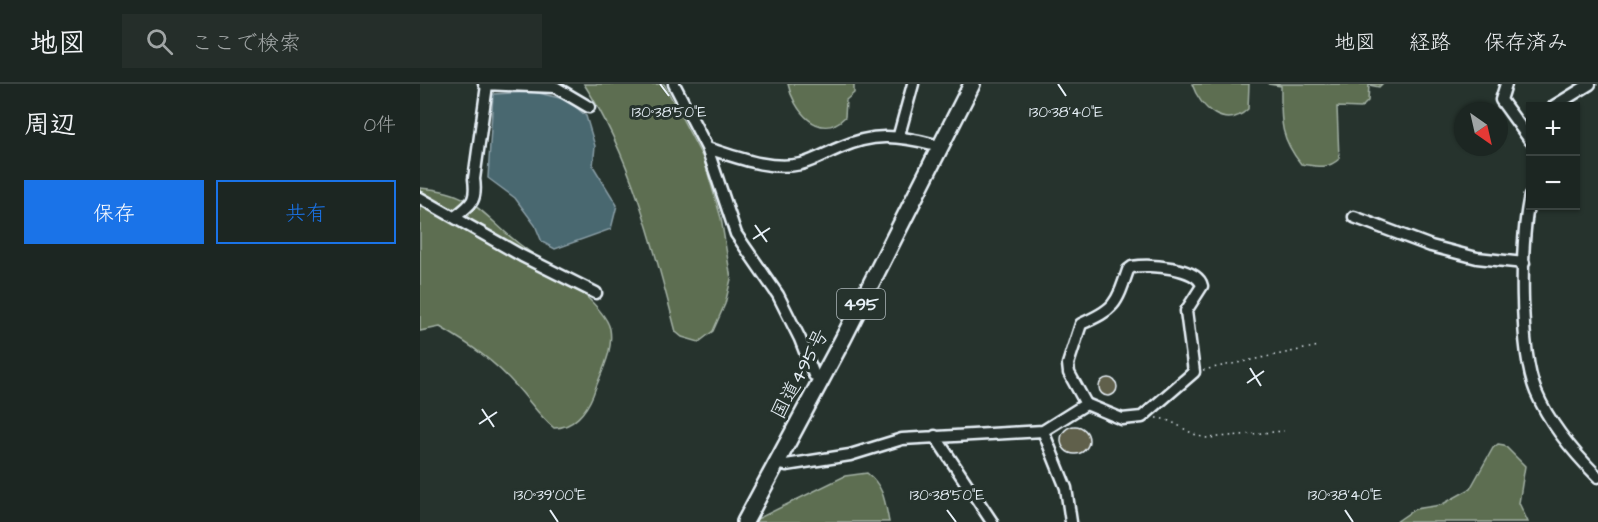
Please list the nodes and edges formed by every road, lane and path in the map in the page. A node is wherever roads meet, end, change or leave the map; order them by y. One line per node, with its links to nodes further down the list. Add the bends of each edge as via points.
1 (674, 84): 13 (street)
2 (913, 84): 11 (street)
3 (962, 84): 12 (highway, 国道495号 / 495)
4 (972, 84): 28 (highway, 国道495号 / 495)
5 (1506, 84): 10 (street, via 1501,100)
6 (1590, 84): 8 (street)
7 (485, 85): 9 (street, via 555,87); 16 (street, via 474,179 477,194)
8 (1561, 102)
9 (589, 107)
10 (1526, 122)
11 (899, 135): 12 (street); 13 (street, via 865,138 801,164 782,166)
12 (932, 144): 22 (highway, 国道495号 / 495)
13 (707, 148): 22 (street, via 736,234 778,295)
14 (420, 198): 16 (street)
15 (1529, 210): 18 (street)
16 (456, 216): 19 (street, via 522,256)
17 (1354, 217): 18 (street, via 1431,246 1477,258)
18 (1524, 263): 29 (street, via 1526,342 1536,392 1568,442)
19 (596, 293)
20 (1319, 346): 21 (path)
21 (1194, 372): 23 (street, via 1186,311 1201,291 1201,280 1182,270 1132,267 1108,312 1081,324 1068,364); 24 (street)
22 (814, 375): 31 (highway, 国道495号 / 495)
23 (1086, 404): 24 (street, via 1122,419); 25 (street)
24 (1142, 417): 26 (path, via 1169,419 1200,437)
25 (1043, 430): 27 (street); 33 (street, via 1066,488)
26 (1284, 431)
27 (935, 436): 28 (street, via 902,439 850,455 786,465); 30 (street)
28 (776, 463): 32 (highway, 国道495号 / 495)
29 (1598, 477)
30 (985, 519)
31 (735, 522)
32 (745, 522)
33 (1071, 522)

